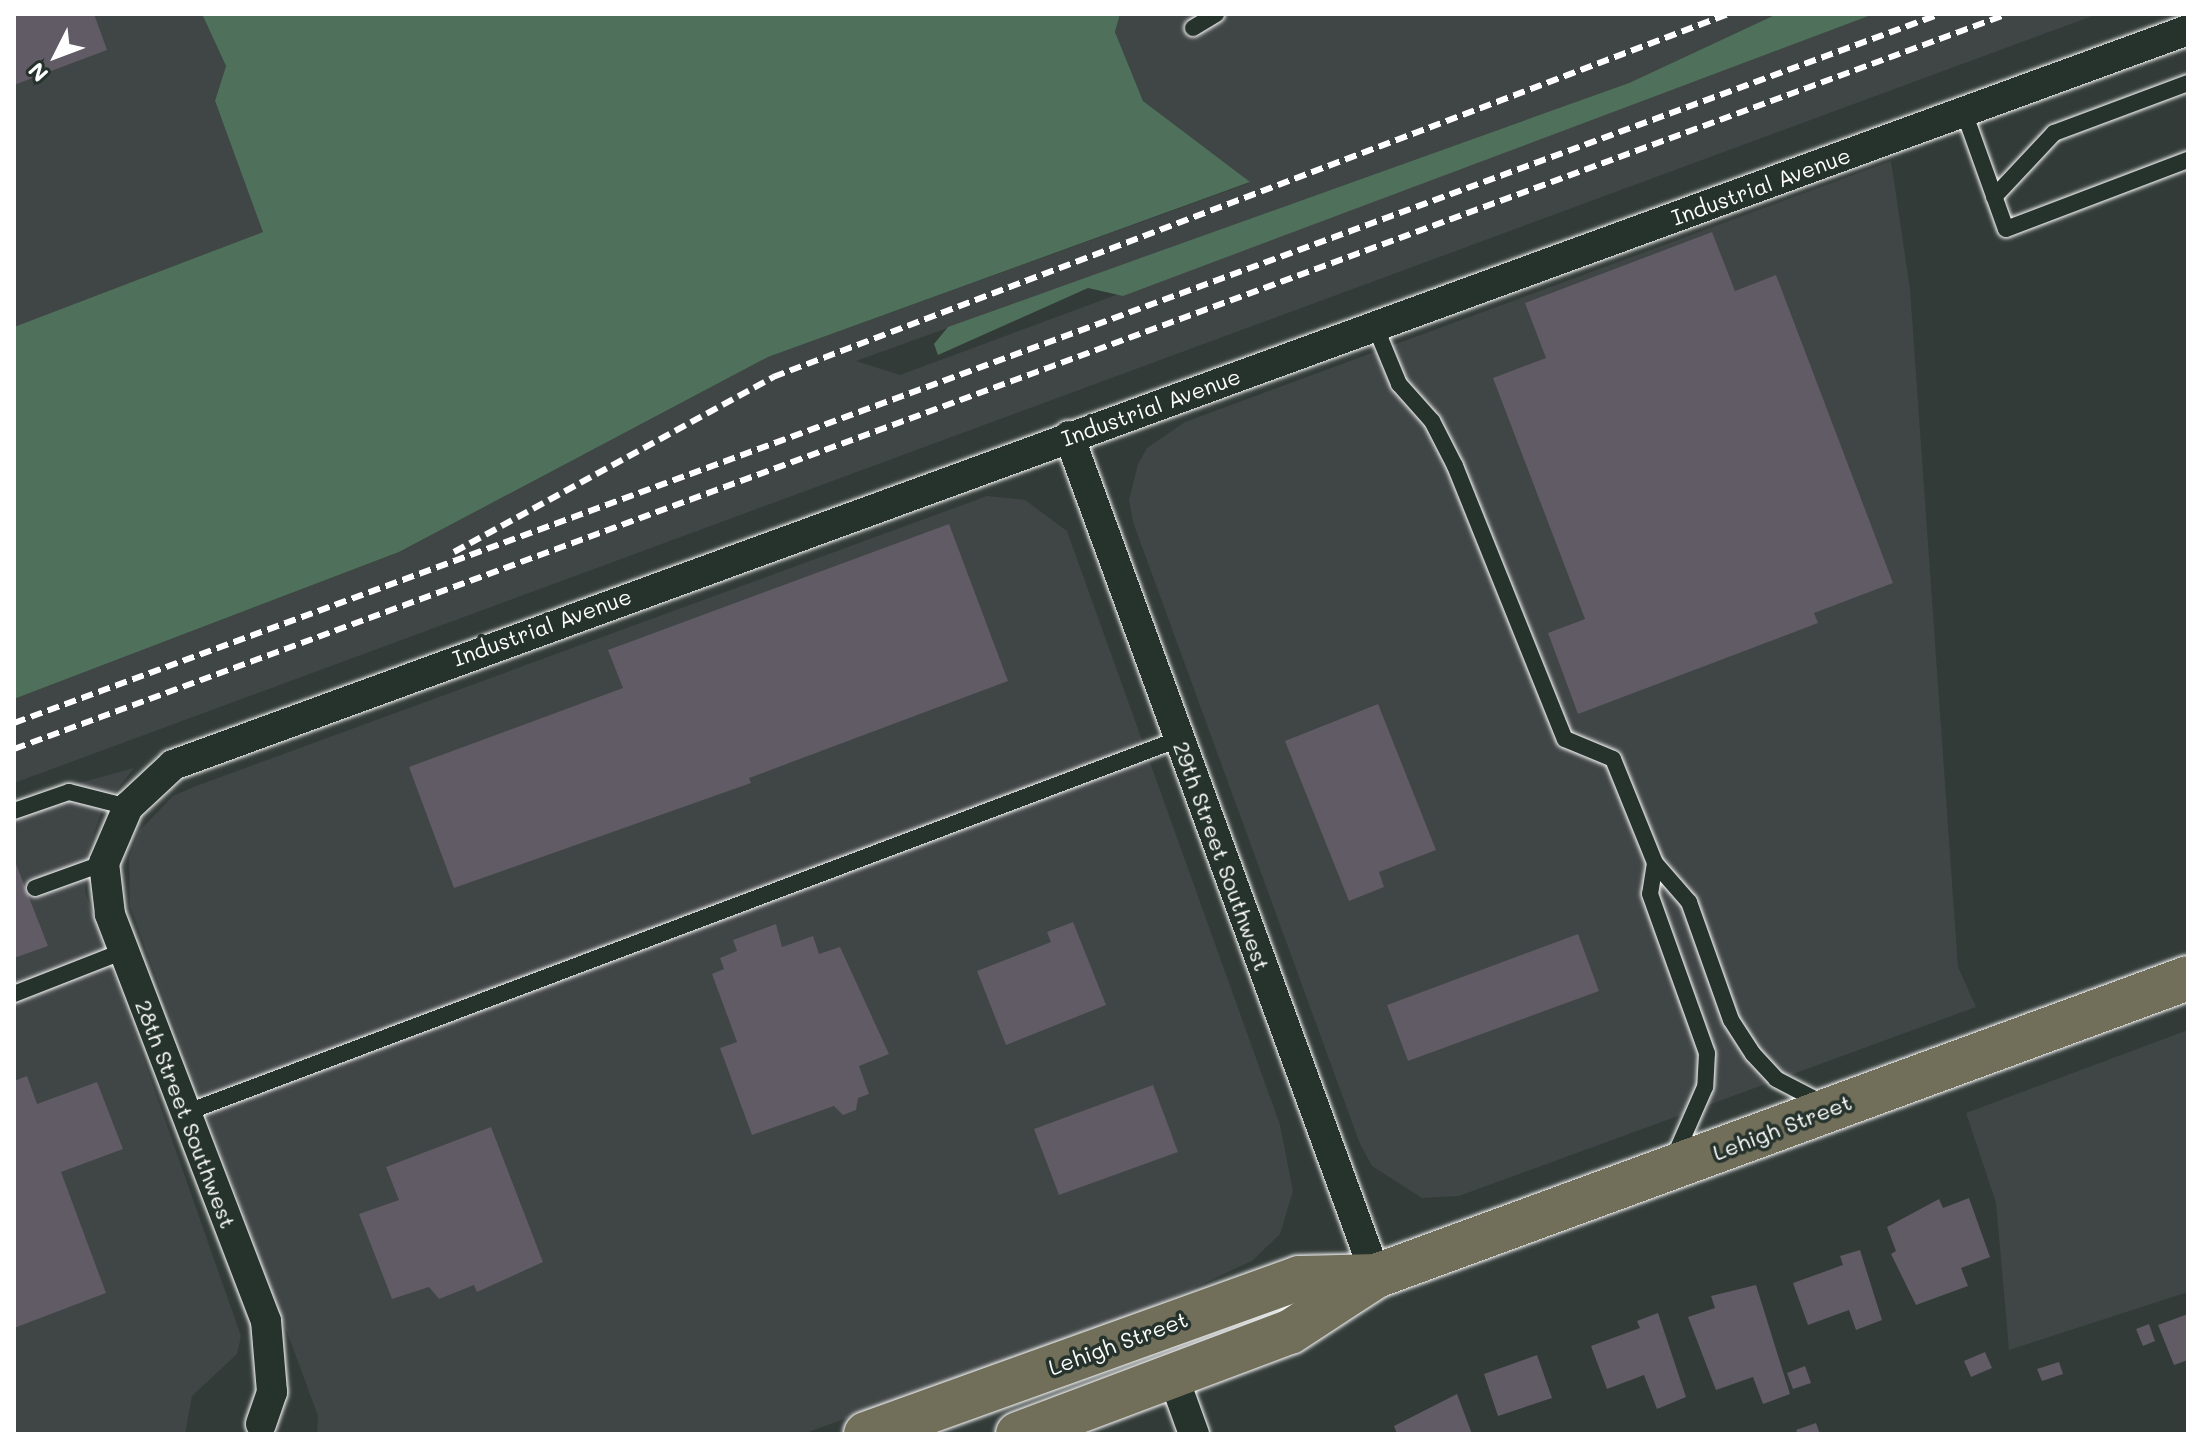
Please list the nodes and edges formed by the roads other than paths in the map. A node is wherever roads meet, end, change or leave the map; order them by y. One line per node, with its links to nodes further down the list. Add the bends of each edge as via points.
1 (1216, 14): 2 (lane)
2 (1193, 28)
3 (2188, 30): 5 (street, Industrial Avenue)
4 (2188, 83): 7 (lane, via 2054,133)
5 (1964, 112): 7 (lane); 8 (street, Industrial Avenue)
6 (2188, 160): 7 (lane, via 2006,229)
7 (1994, 197)
8 (1375, 326): 9 (street, Industrial Avenue); 14 (lane, via 1399,384 1432,421 1455,466 1565,739 1613,759)
9 (1069, 436): 10 (street, 29th Street Southwest); 11 (street, Industrial Avenue, via 263,728 173,765)
10 (1179, 739): 20 (lane); 22 (street, 29th Street Southwest)
11 (128, 807): 12 (lane, via 69,792); 13 (street)
12 (14, 811)
13 (104, 863): 15 (lane); 16 (street, 28th Street Southwest)
14 (1655, 863): 19 (lane, via 1689,902 1731,1020 1753,1054 1776,1079); 21 (lane, via 1650,894 1707,1053 1701,1099)
15 (35, 888)
16 (124, 951): 18 (lane); 20 (street, 28th Street Southwest)
17 (2188, 978): 19 (highway, Lehigh Street)
18 (14, 994)
19 (1833, 1107): 21 (highway, Lehigh Street)
20 (185, 1113): 24 (street, 28th Street Southwest, via 266,1321 273,1354)
21 (1668, 1170): 22 (highway, Lehigh Street)
22 (1376, 1276): 23 (highway, Lehigh Street, via 1290,1332); 25 (highway, Lehigh Street, via 1299,1278)
23 (1173, 1376): 26 (highway, Lehigh Street); 27 (street)
24 (261, 1424)
25 (866, 1434)
26 (1018, 1434)
27 (1194, 1434)

